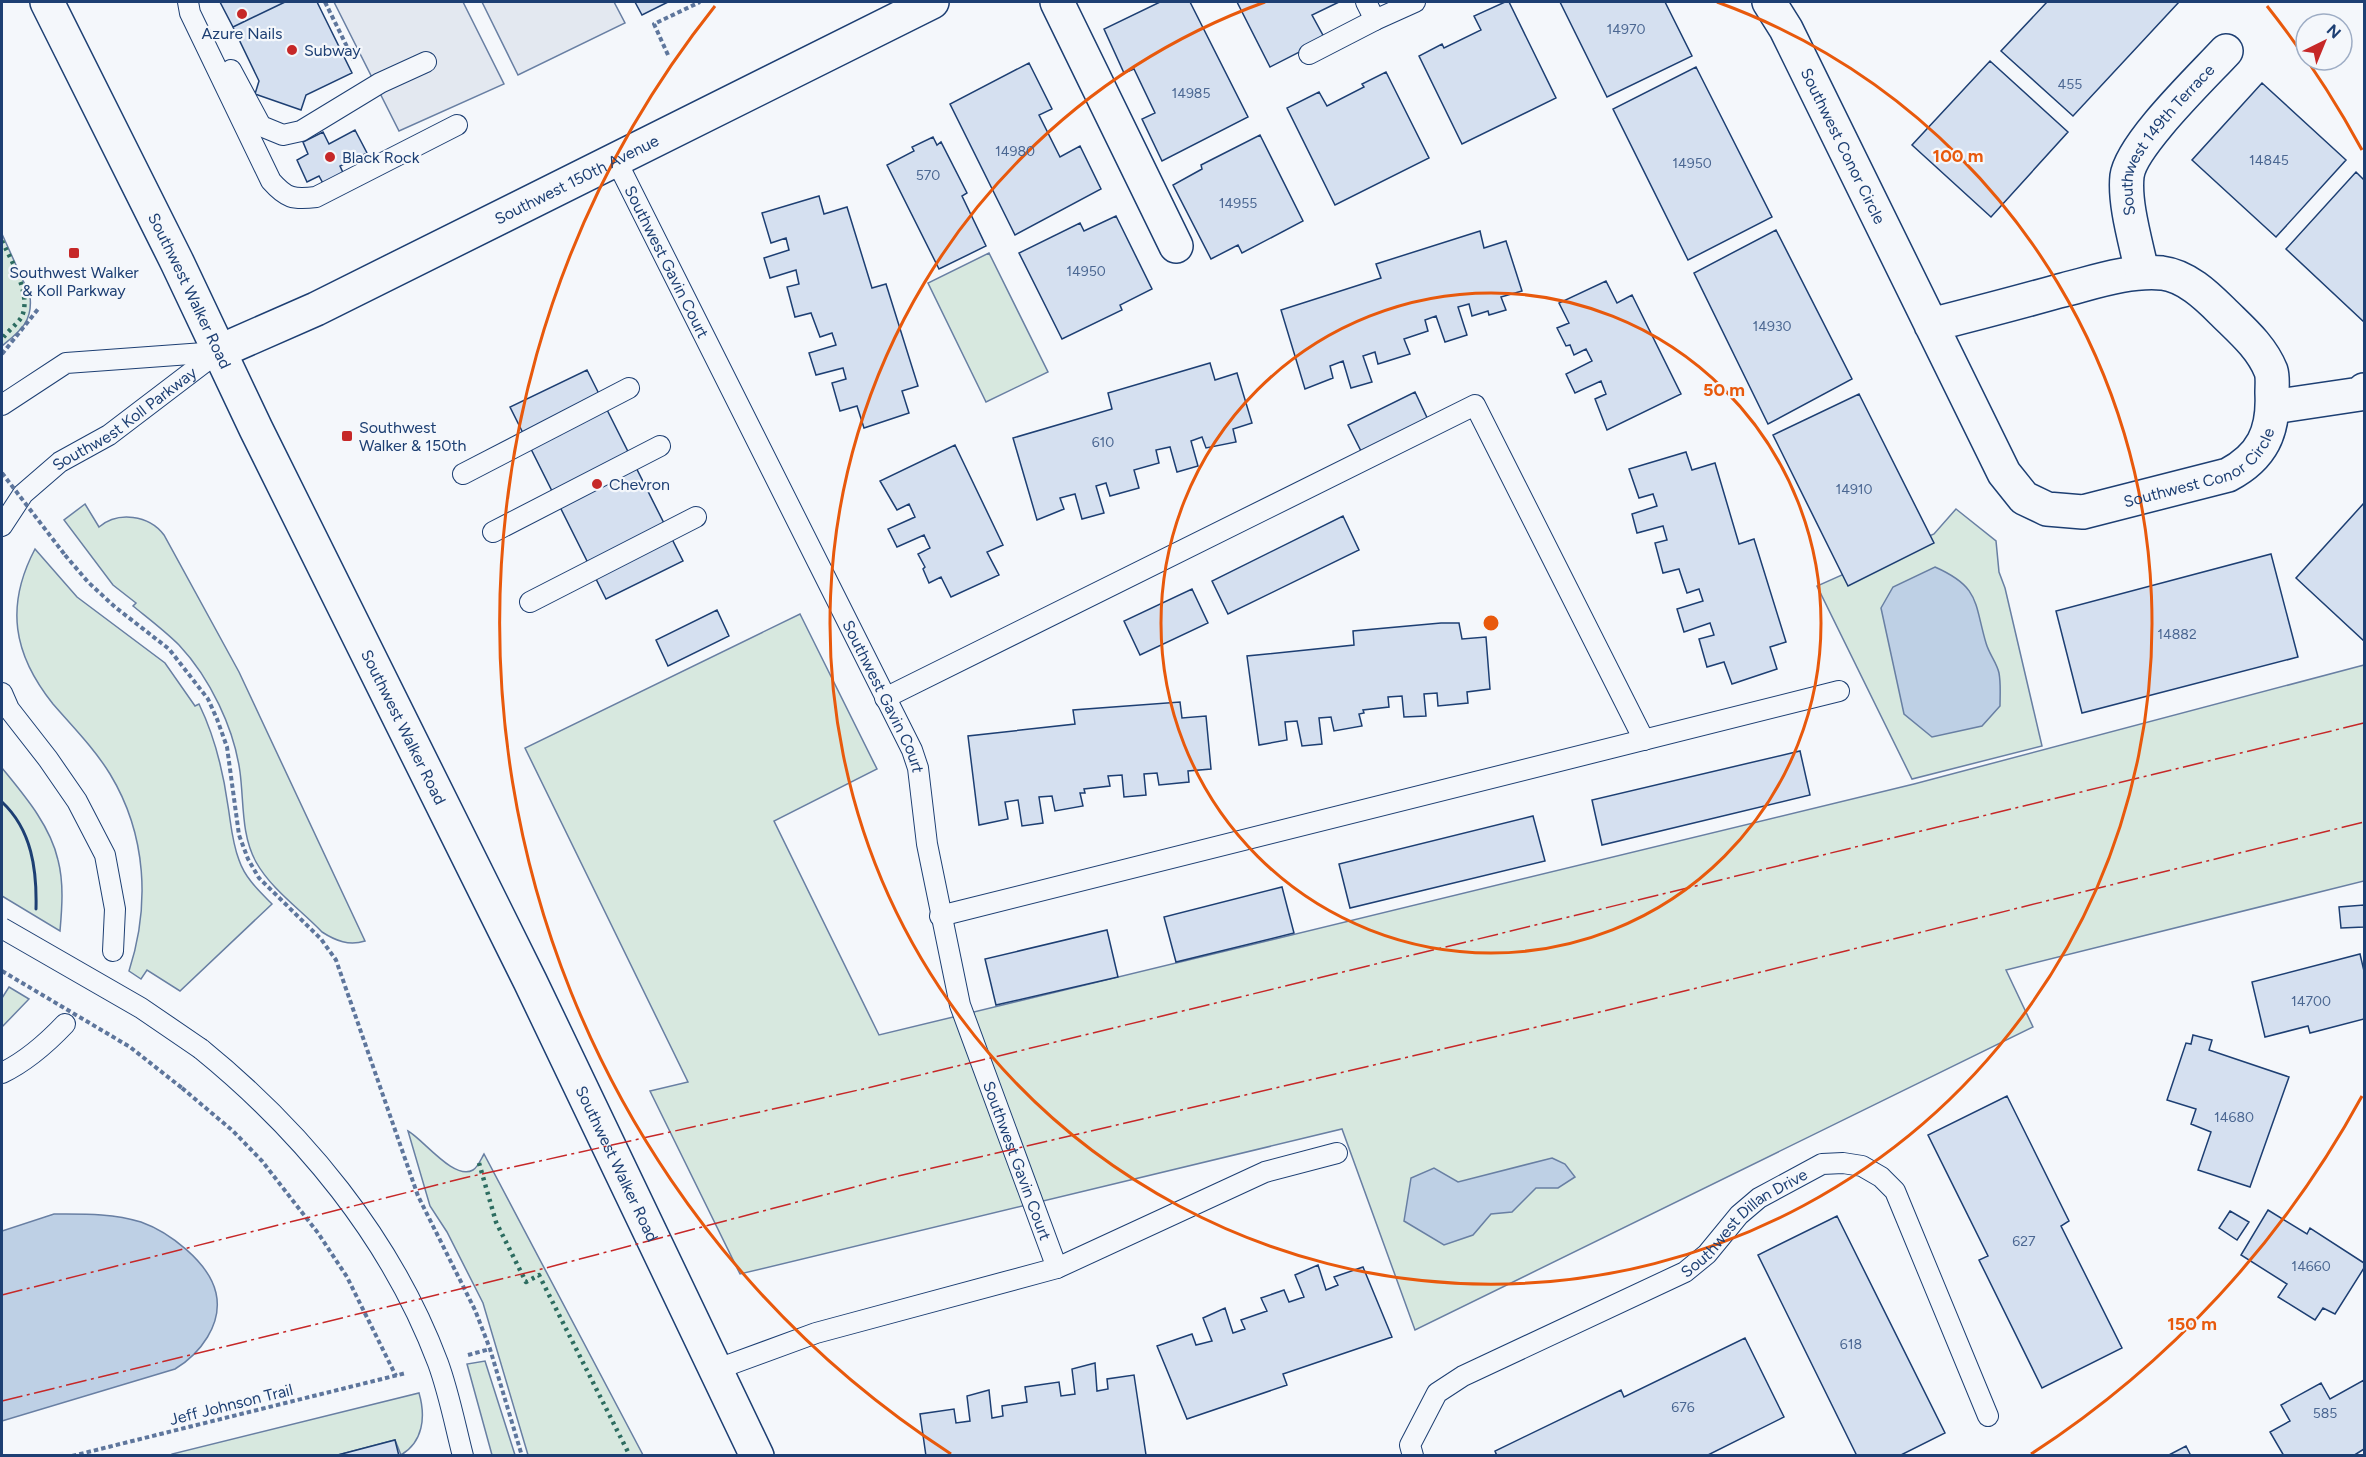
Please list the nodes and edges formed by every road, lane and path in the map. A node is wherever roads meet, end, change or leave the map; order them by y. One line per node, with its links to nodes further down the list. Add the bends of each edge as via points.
1 (47, 2): 21 (street, Southwest Walker Road)
2 (188, 2): 15 (lane, via 270,181 283,194 299,199 316,197)
3 (194, 2): 14 (lane, via 261,126 283,135 301,131 380,83)
4 (700, 2): 13 (path, via 654,24)
5 (932, 2): 16 (street, Southwest 150th Avenue)
6 (1057, 2): 17 (street)
7 (1366, 2): 10 (lane)
8 (1415, 2): 10 (lane)
9 (1768, 2): 20 (street, Southwest Conor Circle, via 1786,29)
10 (1374, 20): 12 (lane)
11 (2226, 51): 18 (street, Southwest 149th Terrace, via 2149,135 2131,163 2127,198)
12 (1309, 54)
13 (668, 55)
14 (426, 62)
15 (457, 125)
16 (615, 158): 21 (street, Southwest 150th Avenue, via 316,309); 36 (lane, Southwest Gavin Court)
17 (1176, 246)
18 (2142, 272): 20 (street, Southwest Conor Circle); 26 (street, Southwest Conor Circle, via 2166,273 2202,292 2257,346 2272,372)
19 (39, 308): 22 (path)
20 (1931, 325): 26 (street, Southwest Conor Circle, via 2004,473 2024,498 2047,509 2083,512 2228,475 2246,466 2260,451)
21 (218, 352): 25 (lane, Southwest Koll Parkway, via 66,363); 31 (lane, Southwest Koll Parkway, via 109,435 60,462 23,494); 46 (street, Southwest Walker Road, via 530,981)
22 (2, 354)
23 (629, 388): 29 (lane)
24 (2364, 390): 26 (street, via 2360,394)
25 (2, 405)
26 (2273, 407)
27 (660, 446): 32 (lane)
28 (2, 473): 50 (path, bridge, via 88,582 169,649 208,699 226,747 239,835 248,859 259,878 321,939 336,960 418,1196 475,1310 490,1349)
29 (463, 474)
30 (696, 517): 33 (lane)
31 (2, 526)
32 (493, 532)
33 (530, 602)
34 (1839, 691): 37 (lane)
35 (2, 693): 40 (lane, via 9,710 77,801 105,855 115,909)
36 (885, 698): 37 (lane, via 1475,405); 38 (lane, Southwest Gavin Court, via 918,768)
37 (1644, 740): 38 (lane)
38 (940, 916): 45 (lane, Southwest Gavin Court, via 960,1005)
39 (2, 928): 49 (lane, bridge, via 141,1008 201,1049 273,1112 342,1191 406,1292 438,1364)
40 (113, 951)
41 (2, 971): 48 (path, Jeff Johnson Trail, bridge, via 130,1047 233,1131 262,1161 347,1276 396,1376)
42 (65, 1024): 43 (lane, via 23,1063)
43 (2, 1073)
44 (1336, 1153): 45 (lane, via 1265,1172)
45 (1057, 1268): 46 (lane, via 816,1333)
46 (715, 1370): 51 (street, Southwest Walker Road)
47 (1988, 1416): 52 (lane, Southwest Dillan Drive, via 1895,1191 1862,1166 1822,1164 1759,1198 1685,1272 1463,1376 1437,1393 1410,1446)
48 (72, 1455)
49 (463, 1455)
50 (522, 1455)
51 (757, 1455)
52 (1413, 1455)

